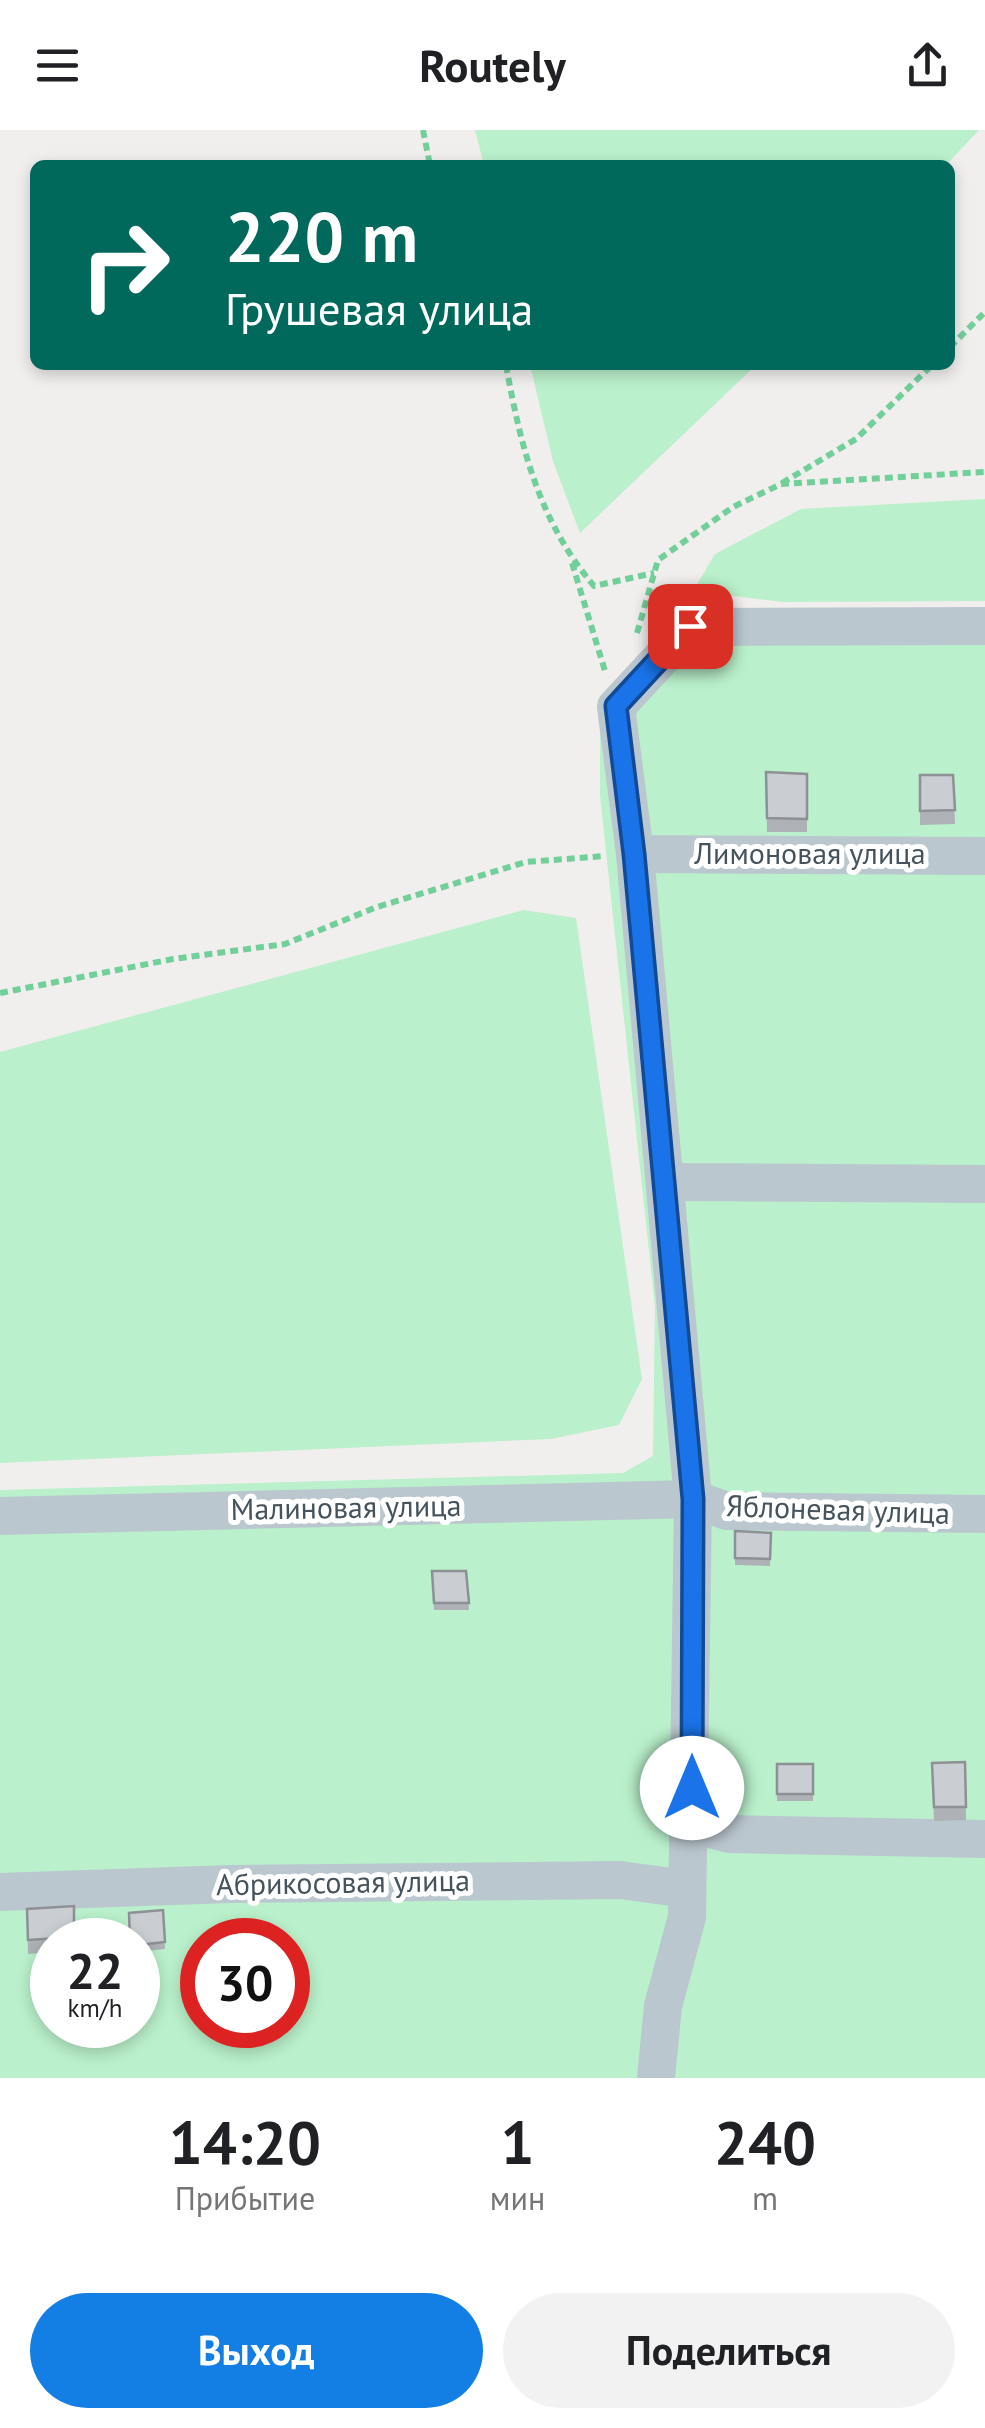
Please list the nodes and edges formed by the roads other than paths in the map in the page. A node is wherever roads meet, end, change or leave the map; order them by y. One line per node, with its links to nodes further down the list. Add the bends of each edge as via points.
1 (985, 626): 2 (street, via 690,626 616,706)
2 (634, 854): 3 (street, Лимоновая улица); 4 (street)
3 (985, 856)
4 (665, 1182): 5 (street); 6 (street)
5 (985, 1184)
6 (693, 1499): 7 (street, Яблоневая улица, via 728,1511); 8 (street, Малиновая улица); 9 (street)
7 (985, 1514)
8 (0, 1516)
9 (692, 1824): 10 (street, via 729,1834); 11 (street)
10 (985, 1839)
11 (686, 1889): 12 (street, Абрикосовая улица, via 600,1880); 13 (street, via 687,1916 664,2006)
12 (0, 1892)
13 (656, 2078)

